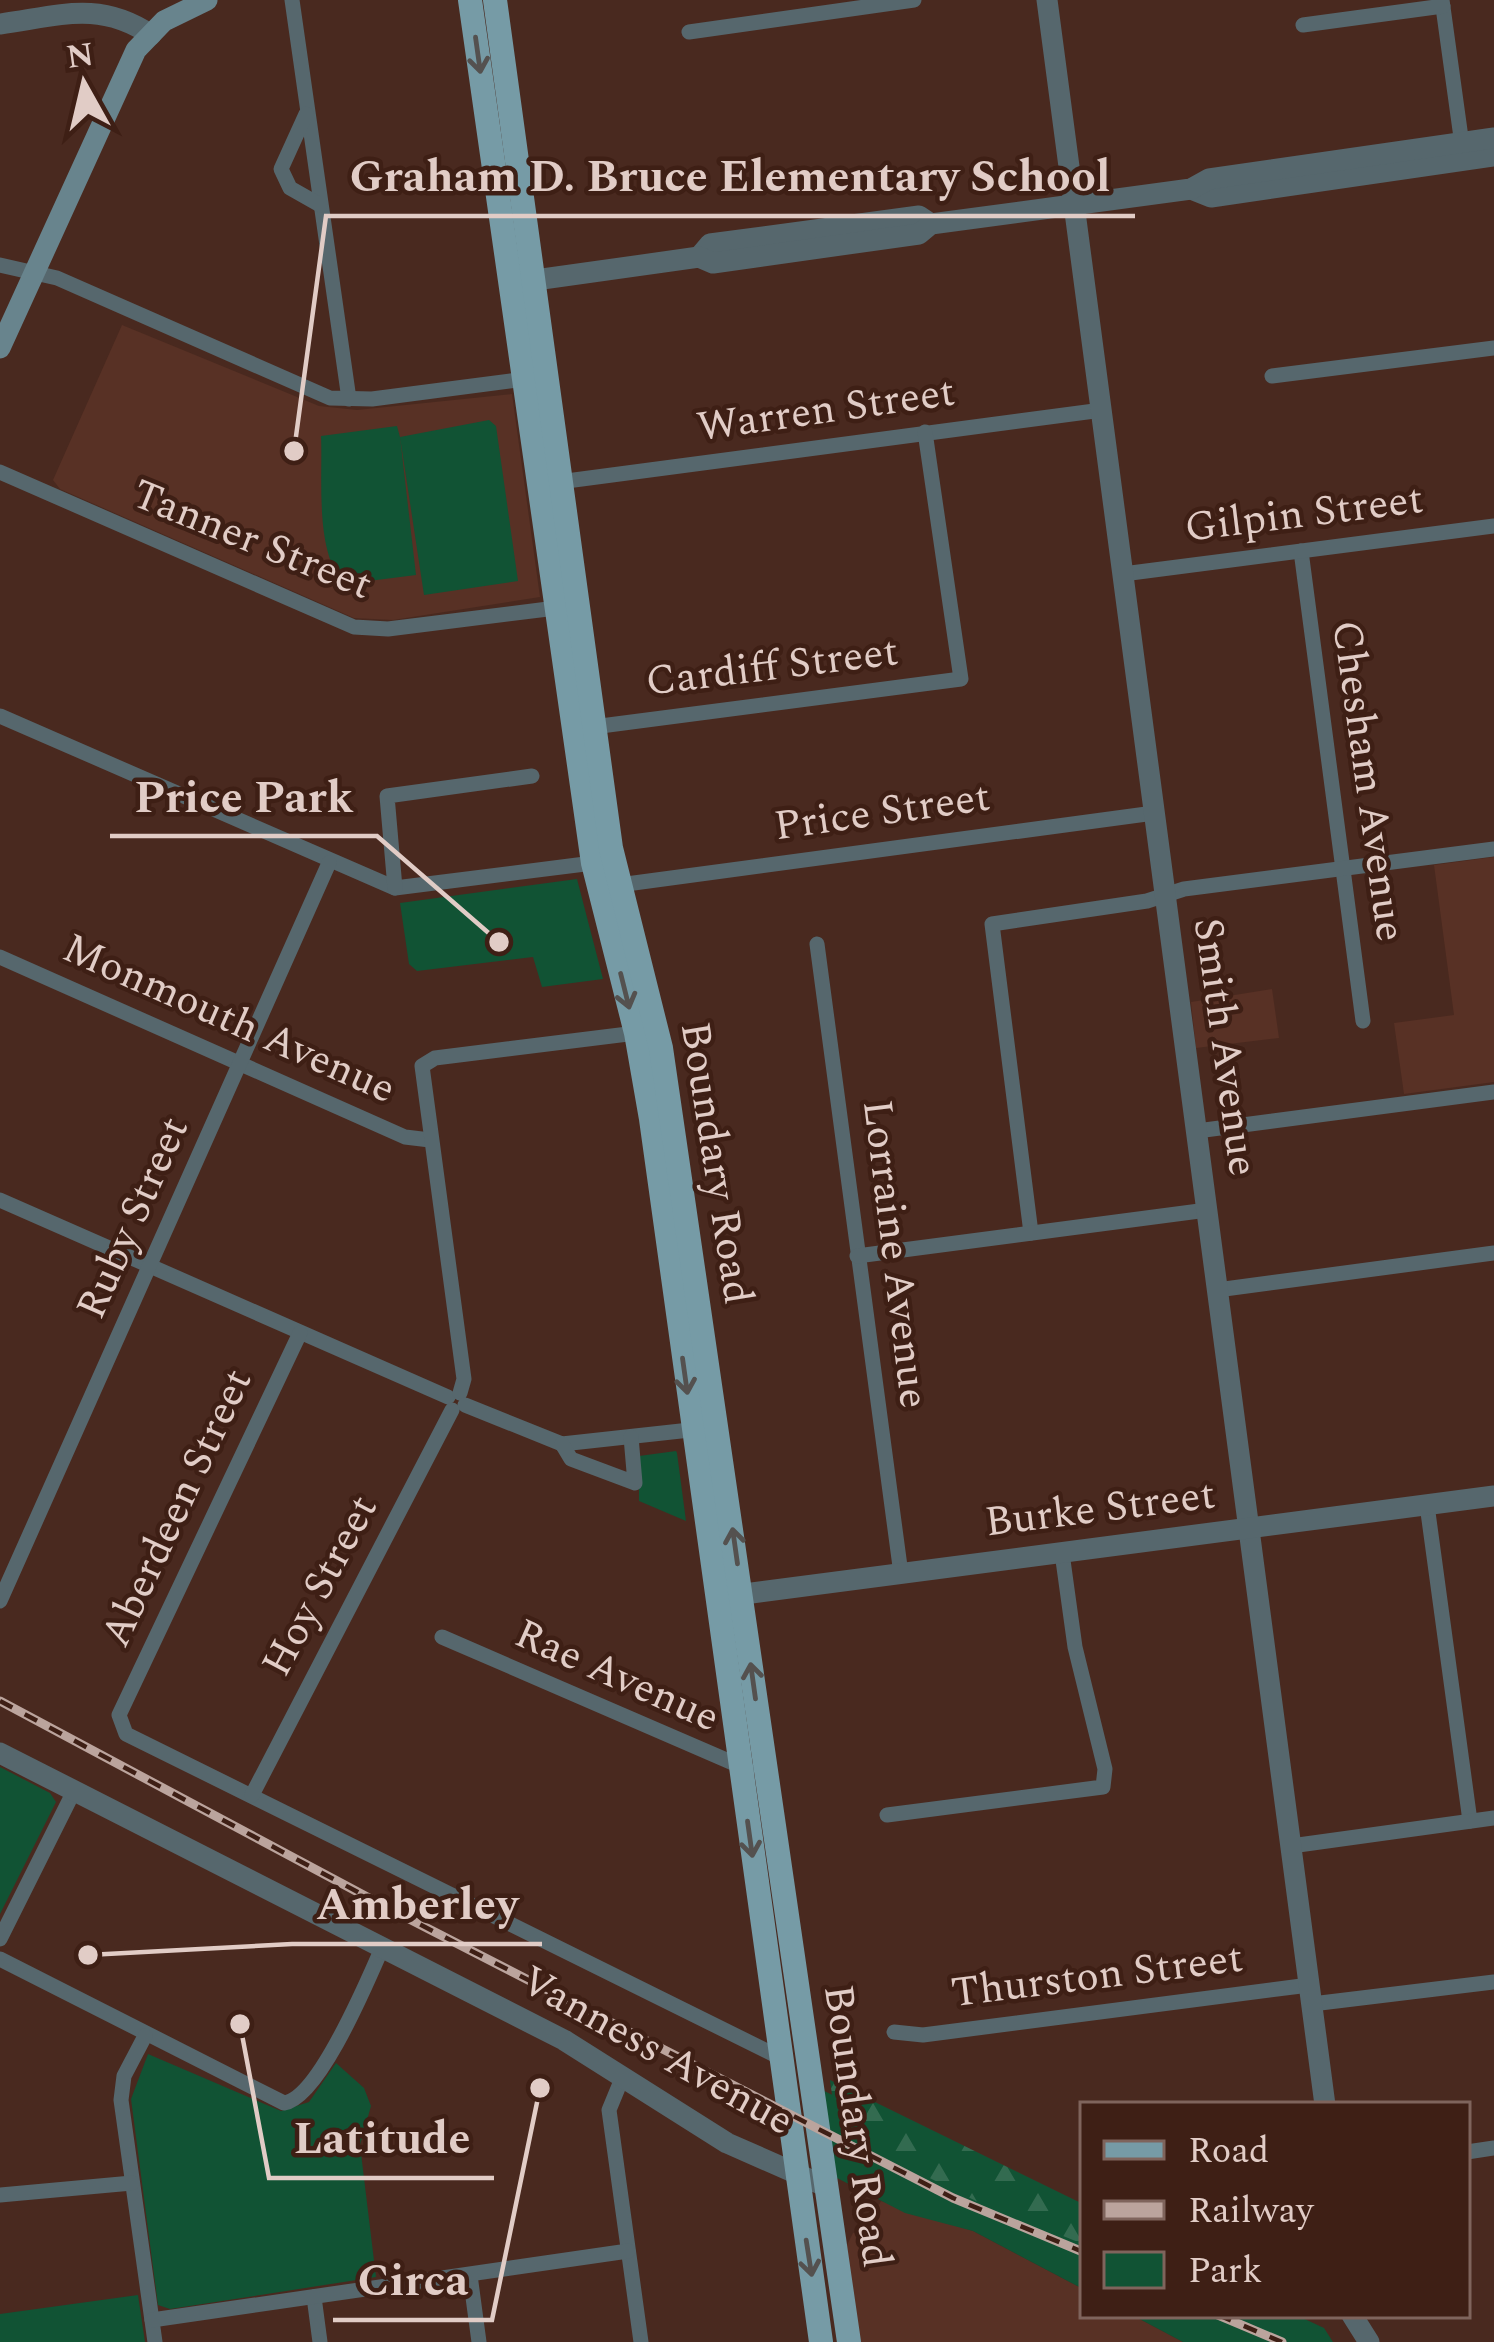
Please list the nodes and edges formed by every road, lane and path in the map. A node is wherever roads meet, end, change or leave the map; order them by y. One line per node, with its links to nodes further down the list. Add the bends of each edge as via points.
1 (207, 0): 11 (main road)
2 (292, 0): 12 (street)
3 (470, 0): 20 (main road, Boundary Road, one-way to 20)
4 (495, 0): 20 (main road, Boundary Road)
5 (914, 0): 10 (street)
6 (1047, 0): 16 (street, Smith Avenue)
7 (1442, 3): 9 (street); 14 (street)
8 (0, 24): 11 (street, via 100,12 121,14)
9 (1304, 25)
10 (689, 32)
11 (151, 35): 19 (main road, via 125,70)
12 (307, 111): 17 (street); 17 (street, via 281,169 290,188)
13 (1494, 138): 14 (street)
14 (1462, 151): 15 (street); 16 (street, via 1209,179 1191,190)
15 (1494, 156)
16 (1074, 205): 20 (street, via 710,244 699,257); 26 (street, Smith Avenue)
17 (320, 206): 25 (street)
18 (0, 265): 19 (street)
19 (33, 274): 21 (main road); 25 (street, via 311,392)
20 (521, 282): 24 (main road, Boundary Road); 29 (main road, Boundary Road)
21 (0, 348)
22 (1494, 348): 23 (street)
23 (1271, 376)
24 (525, 379): 25 (street); 33 (main road, Boundary Road)
25 (349, 400)
26 (1102, 410): 27 (street, Warren Street); 32 (street, Smith Avenue)
27 (925, 432): 29 (street, Warren Street); 35 (street, Cardiff Street, via 961,679)
28 (0, 472): 33 (street, Tanner Street, via 354,627)
29 (559, 482): 35 (main road, Boundary Road)
30 (1494, 526): 31 (street, Gilpin Street)
31 (1301, 551): 32 (street, Gilpin Street); 41 (street, Chesham Avenue)
32 (1123, 574): 37 (street, Smith Avenue)
33 (556, 608): 40 (main road, Boundary Road)
34 (0, 716): 39 (street)
35 (593, 727): 42 (main road, Boundary Road)
36 (532, 776): 43 (street, via 386,796)
37 (1154, 813): 42 (street, Price Street); 44 (street, Smith Avenue)
38 (1494, 849): 41 (street)
39 (329, 862): 43 (street); 51 (street, Ruby Street)
40 (593, 863): 43 (street); 45 (main road); 49 (main road, Boundary Road, one-way to 49)
41 (1343, 869): 44 (street); 48 (street, Chesham Avenue)
42 (619, 885): 45 (main road, Boundary Road)
43 (395, 888)
44 (1166, 894): 53 (street, Smith Avenue); 57 (street, via 992,924)
45 (628, 925): 64 (main road, Boundary Road, via 661,1048)
46 (817, 944): 59 (street, Lorraine Avenue)
47 (0, 957): 51 (street, Monmouth Avenue)
48 (1363, 1021)
49 (636, 1034): 50 (street, Monmouth Avenue); 65 (main road, Boundary Road, one-way to 65)
50 (430, 1059): 54 (street, Hoy Street, via 421,1072)
51 (241, 1066): 54 (street, Monmouth Avenue, via 405,1137); 60 (street, Ruby Street)
52 (1494, 1092): 53 (street)
53 (1197, 1131): 56 (street, Smith Avenue)
54 (430, 1140): 63 (street, Hoy Street, via 464,1379)
55 (0, 1200): 60 (street)
56 (1208, 1210): 57 (street); 61 (street, Smith Avenue)
57 (1031, 1233): 59 (street)
58 (1494, 1253): 61 (street)
59 (857, 1256): 72 (street, Lorraine Avenue)
60 (149, 1266): 62 (street); 74 (street, Ruby Street)
61 (1217, 1290): 70 (street, Smith Avenue)
62 (300, 1333): 63 (street); 76 (street, Aberdeen Street)
63 (456, 1401): 67 (street); 80 (street, Hoy Street)
64 (718, 1426): 65 (street); 73 (main road, Boundary Road, one-way to 64)
65 (692, 1430): 66 (street); 73 (main road, Boundary Road)
66 (631, 1437): 67 (street); 67 (street, via 635,1483 571,1459)
67 (562, 1444)
68 (1494, 1496): 69 (street, Burke Street)
69 (1427, 1505): 70 (street, Burke Street); 83 (street)
70 (1249, 1528): 71 (street, Burke Street); 84 (street, Smith Avenue)
71 (1062, 1553): 72 (street, Burke Street); 81 (street, via 1103,1786)
72 (901, 1574): 73 (street, Burke Street)
73 (729, 1596): 78 (main road, Boundary Road)
74 (0, 1601)
75 (442, 1637): 78 (street, Rae Avenue)
76 (119, 1715): 80 (street, Vanness Avenue, via 126,1734)
77 (0, 1753): 79 (street, Vanness Avenue)
78 (752, 1768): 92 (main road, Boundary Road, one-way to 92); 97 (main road, Boundary Road)
79 (74, 1791): 85 (street); 86 (street, Vanness Avenue)
80 (252, 1795): 92 (street, Vanness Avenue)
81 (887, 1815)
82 (1494, 1818): 83 (street)
83 (1470, 1821): 84 (street)
84 (1291, 1846): 89 (street, Smith Avenue)
85 (0, 1939)
86 (382, 1948): 91 (street, via 319,2074 294,2102 270,2100); 93 (street, Vanness Avenue)
87 (0, 1959): 91 (street)
88 (1494, 1982): 89 (street, Thurston Street)
89 (1310, 1994): 90 (street, Thurston Street); 94 (street, Smith Avenue)
90 (894, 2032)
91 (145, 2036): 96 (street, via 121,2089)
92 (781, 2058): 95 (main road, Boundary Road)
93 (623, 2076): 95 (street, Vanness Avenue, via 727,2143); 99 (street, via 609,2110)
94 (1325, 2102)
95 (796, 2173): 97 (street, Vanness Avenue); 108 (main road, Boundary Road, one-way to 108)
96 (132, 2183): 98 (street); 103 (street)
97 (827, 2187): 109 (main road, Boundary Road)
98 (0, 2194)
99 (628, 2252): 100 (street); 107 (street)
100 (470, 2275): 101 (street); 106 (street)
101 (314, 2297): 103 (street); 105 (street)
102 (1354, 2319): 110 (street)
103 (152, 2320): 104 (street)
104 (155, 2342)
105 (320, 2342)
106 (479, 2342)
107 (641, 2342)
108 (821, 2342)
109 (849, 2342)
110 (1369, 2342)

